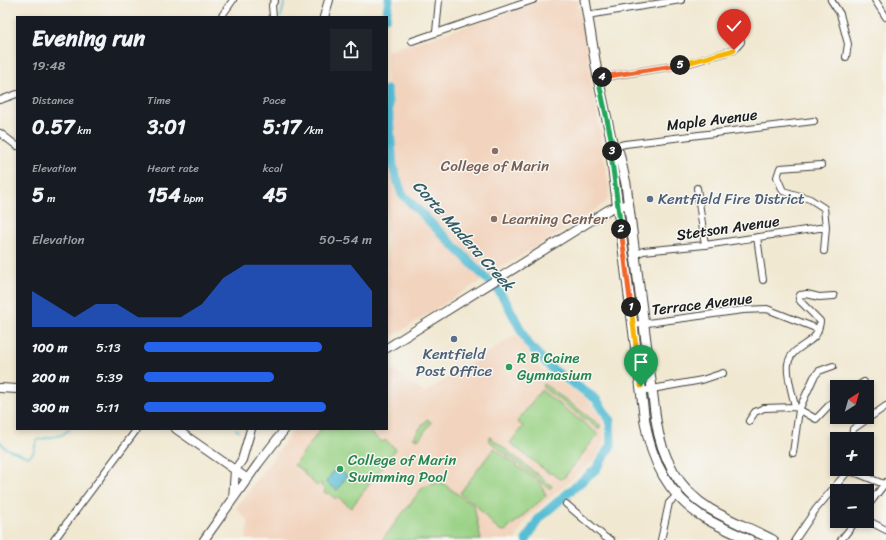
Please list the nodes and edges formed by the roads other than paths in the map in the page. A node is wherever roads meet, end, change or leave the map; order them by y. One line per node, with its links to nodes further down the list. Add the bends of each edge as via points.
1 (233, 0): 11 (street)
2 (275, 0): 12 (street, via 272,5)
3 (329, 0): 13 (main road)
4 (439, 0): 16 (street)
5 (533, 0): 16 (street)
6 (585, 0): 10 (main road)
7 (681, 0): 10 (street)
8 (831, 0): 18 (street, via 840,14 848,44)
9 (875, 0): 14 (street)
10 (587, 15): 19 (main road)
11 (222, 16)
12 (273, 16)
13 (324, 16)
14 (886, 17)
15 (738, 18): 19 (street, via 741,42 734,50 686,64)
16 (436, 32): 17 (street)
17 (412, 41)
18 (846, 57)
19 (598, 78): 25 (main road)
20 (16, 94): 21 (street)
21 (0, 100)
22 (814, 120): 25 (street, Maple Avenue)
23 (0, 133): 24 (street)
24 (16, 145)
25 (613, 147): 28 (main road, via 619,152 621,159); 29 (main road, via 611,154)
26 (821, 165): 30 (street, via 780,168 777,177 783,191 810,199 824,208)
27 (697, 188): 32 (street)
28 (629, 204): 29 (main road); 34 (main road)
29 (618, 206): 38 (main road); 40 (main road)
30 (826, 227): 31 (street, Stetson Avenue); 33 (street)
31 (757, 237): 32 (street, Stetson Avenue); 35 (street)
32 (705, 245): 34 (street, Stetson Avenue, via 651,250)
33 (824, 251)
34 (635, 255): 37 (main road)
35 (763, 280)
36 (834, 296): 39 (street, via 803,294 799,297 820,321)
37 (644, 324): 38 (street, Terrace Avenue); 39 (street, Terrace Avenue, via 767,309); 45 (main road)
38 (633, 325): 46 (main road)
39 (818, 329): 49 (street, via 813,339 792,354 788,363 788,374)
40 (388, 347)
41 (833, 366): 49 (street, via 814,377)
42 (723, 373): 45 (street, via 702,380)
43 (0, 388): 44 (main road)
44 (16, 389)
45 (652, 389): 46 (street); 62 (main road, via 657,430 664,454)
46 (642, 391): 63 (main road, via 647,432 654,458)
47 (830, 404): 49 (street, via 816,419)
48 (886, 406): 55 (street, via 853,429)
49 (797, 408): 50 (street, via 764,408 754,412); 56 (street)
50 (749, 420)
51 (136, 430): 72 (street)
52 (177, 430): 57 (main road)
53 (251, 430): 57 (main road, via 242,460)
54 (284, 430): 60 (main road)
55 (853, 432)
56 (793, 453)
57 (235, 470): 60 (main road); 64 (main road)
58 (843, 476): 78 (street)
59 (864, 476): 61 (street)
60 (248, 479): 64 (main road)
61 (886, 484): 65 (street)
62 (685, 488): 63 (street); 68 (main road, via 708,508)
63 (677, 494): 71 (main road, via 702,516); 75 (street, via 669,503)
64 (233, 499): 73 (main road)
65 (874, 499)
66 (566, 504): 74 (street)
67 (874, 524): 70 (street)
68 (745, 526): 71 (street); 77 (main road)
69 (850, 528): 79 (street)
70 (886, 530)
71 (739, 538): 76 (main road)
72 (54, 540)
73 (204, 540)
74 (611, 540)
75 (661, 540)
76 (750, 540)
77 (773, 540)
78 (795, 540)
79 (841, 540)

